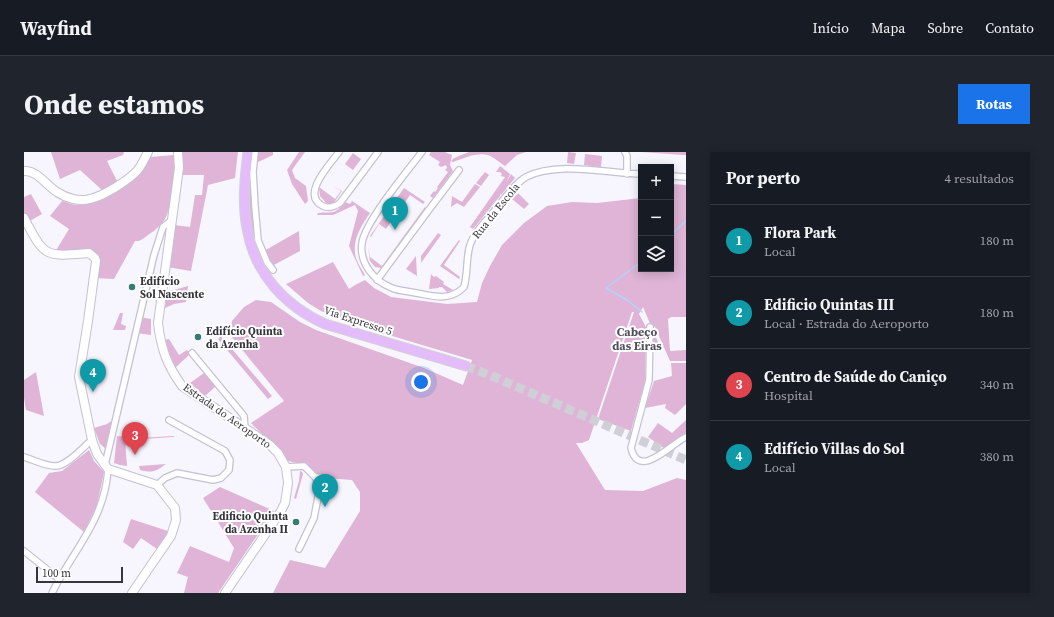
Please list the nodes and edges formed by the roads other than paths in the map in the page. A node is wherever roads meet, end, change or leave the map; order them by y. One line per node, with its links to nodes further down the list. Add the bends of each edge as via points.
1 (148, 152): 10 (street, via 137,171 106,193 89,200 71,199 57,192 36,175)
2 (178, 152): 16 (street, Estrada do Aeroporto, via 179,168)
3 (248, 152): 21 (main road, Via Expresso 5, via 244,197 246,228 263,271 284,298 306,314 335,328)
4 (255, 152): 17 (street, via 258,240)
5 (339, 152): 6 (street, via 314,186 314,196 318,204 326,208 340,203)
6 (378, 152)
7 (422, 152): 18 (street, Rua da Escola, via 365,231 363,258 368,270)
8 (625, 152): 11 (street)
9 (459, 170): 18 (street)
10 (24, 171)
11 (627, 174): 12 (street, Rua da Escola); 18 (street, Rua da Escola, via 551,169 528,176 499,205 474,237 470,245 464,287 454,295 434,296 392,288)
12 (638, 174)
13 (674, 176): 14 (street)
14 (686, 177)
15 (24, 218): 25 (street, via 38,244 50,254 89,253 96,261 79,377)
16 (172, 220): 23 (street, Estrada do Aeroporto, via 158,323 164,356 182,386); 27 (street, via 163,227 159,238 123,382)
17 (273, 270)
18 (377, 280)
19 (650, 327): 24 (street, via 649,380 631,448 632,454 642,461 658,457)
20 (192, 352): 23 (street, via 244,416)
21 (466, 366)
22 (169, 420): 31 (street, via 225,451 230,460 229,470 221,478 213,480 177,473 164,478)
23 (245, 428): 28 (street, Estrada do Aeroporto, via 270,445)
24 (686, 437)
25 (92, 440): 26 (street, via 64,464 56,466); 27 (street, via 97,454)
26 (24, 456)
27 (106, 467): 31 (street); 34 (street, via 106,490 99,511)
28 (286, 467): 29 (street, via 304,466); 37 (street, Estrada do Aeroporto, via 288,483 285,503)
29 (315, 477): 30 (street); 32 (street, via 320,486 314,518)
30 (328, 480)
31 (157, 485): 36 (street, via 175,508 176,520 171,536)
32 (299, 549)
33 (24, 551): 34 (street)
34 (59, 579): 35 (street)
35 (52, 593)
36 (132, 593)
37 (225, 593)

